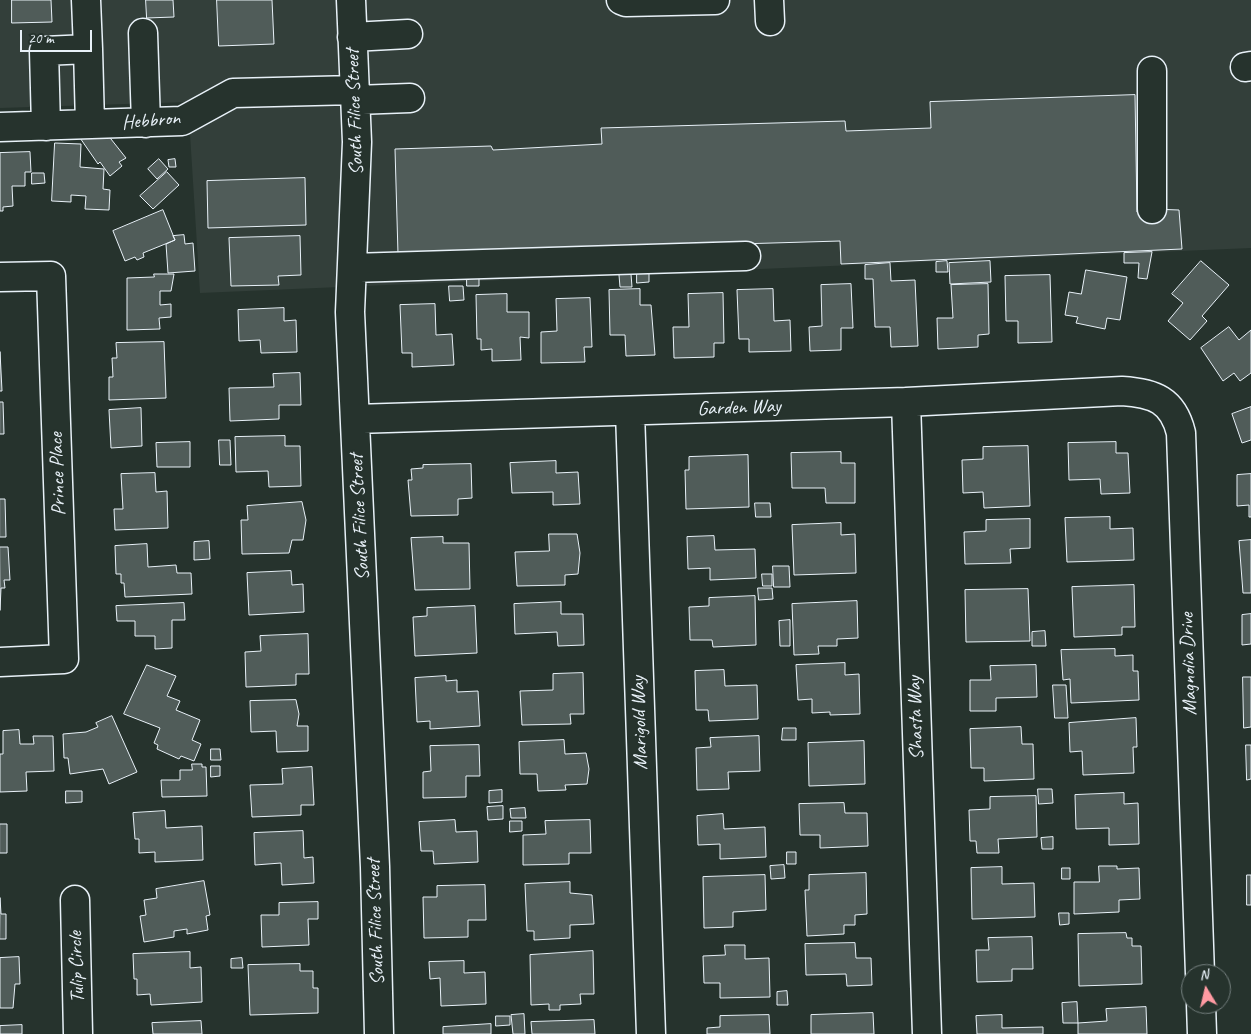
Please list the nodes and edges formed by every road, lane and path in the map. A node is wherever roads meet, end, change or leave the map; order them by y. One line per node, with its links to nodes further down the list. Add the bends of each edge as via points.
1 (86, 0): 8 (street)
2 (351, 0): 7 (street, South Filice Street)
3 (621, 0): 4 (street)
4 (714, 0)
5 (143, 33): 12 (street)
6 (408, 34): 7 (street)
7 (352, 36): 10 (street, South Filice Street)
8 (88, 49): 13 (street); 14 (street, via 44,51)
9 (1152, 71): 16 (street)
10 (355, 95): 11 (street, Hebbron); 12 (street, Hebbron, via 233,93 182,122); 18 (street, South Filice Street, via 357,184)
11 (410, 98)
12 (146, 123): 13 (street, Hebbron)
13 (90, 124): 14 (street, Hebbron)
14 (46, 126): 15 (street, Hebbron)
15 (0, 127)
16 (1152, 209)
17 (746, 256): 18 (street)
18 (352, 268): 23 (street, South Filice Street, via 350,312)
19 (0, 278): 24 (street, Prince Place, via 50,276 64,659)
20 (1122, 391): 21 (street, Garden Way); 26 (street, Magnolia Drive, via 1160,400 1177,418 1181,433)
21 (906, 402): 22 (street, Garden Way); 31 (street, Shasta Way)
22 (630, 412): 23 (street, Garden Way); 30 (street, Marigold Way)
23 (355, 419): 29 (street, South Filice Street)
24 (0, 662)
25 (75, 900): 28 (street, Tulip Circle)
26 (1200, 964)
27 (1201, 1014): 32 (street)
28 (78, 1034)
29 (380, 1034)
30 (651, 1034)
31 (927, 1034)
32 (1202, 1034)

